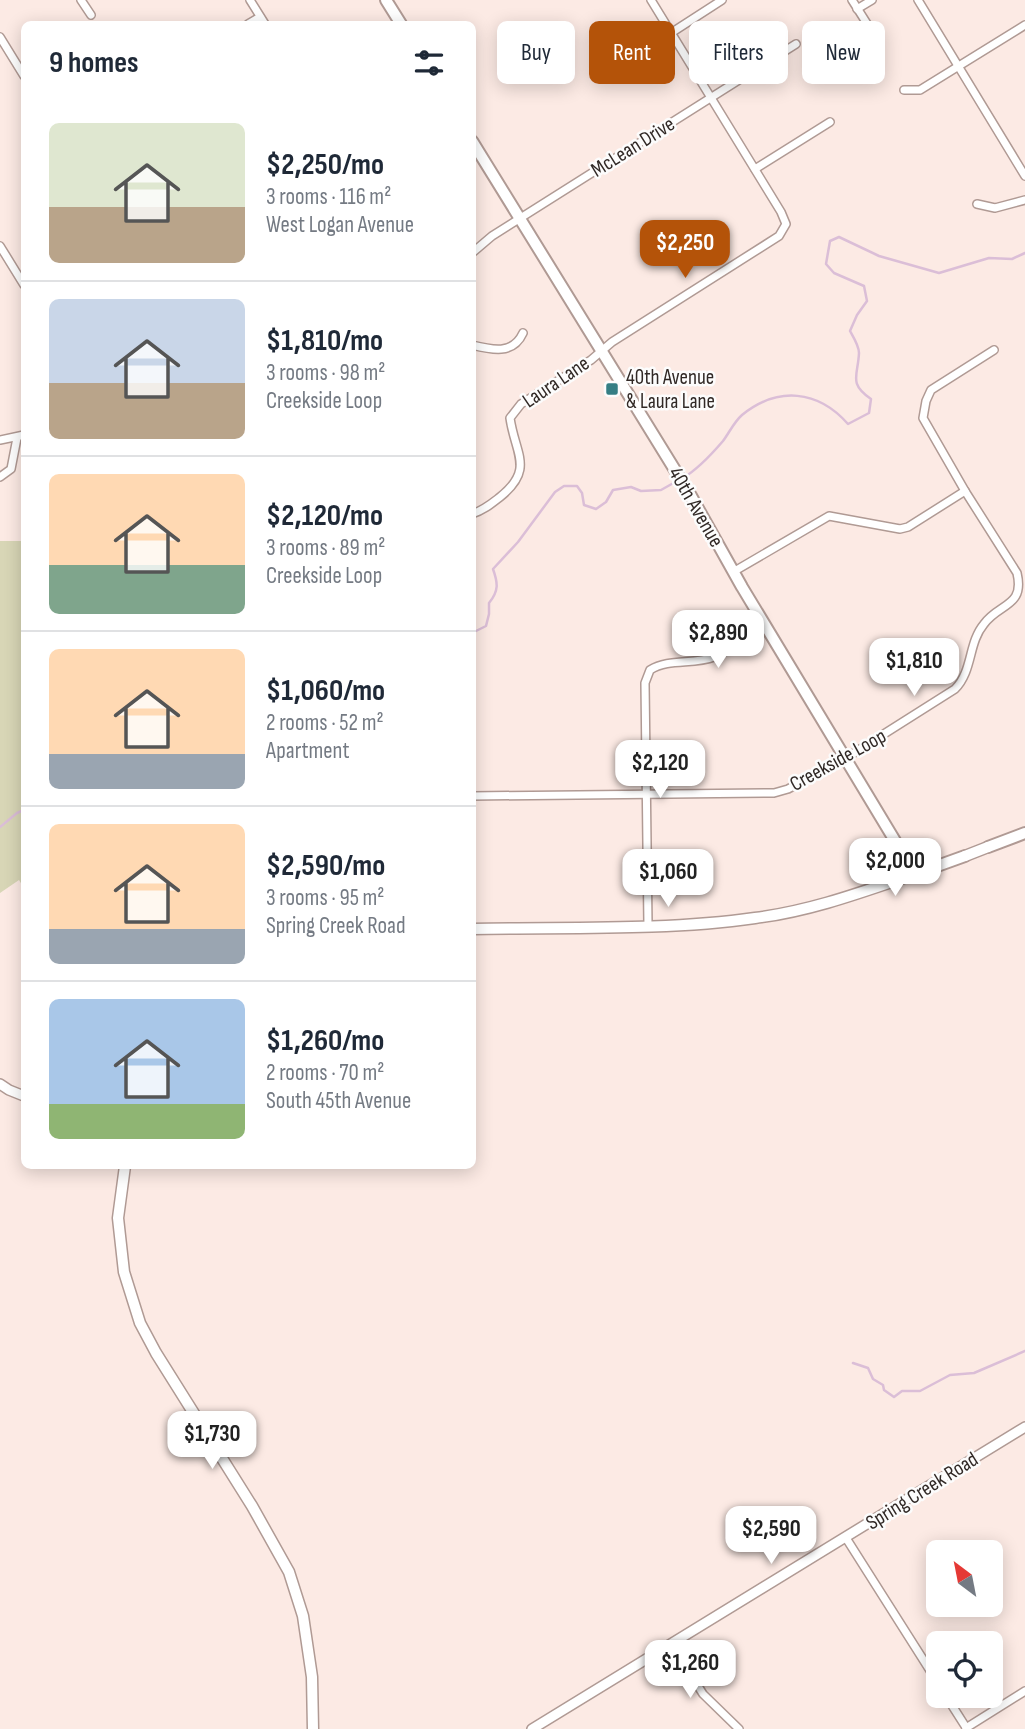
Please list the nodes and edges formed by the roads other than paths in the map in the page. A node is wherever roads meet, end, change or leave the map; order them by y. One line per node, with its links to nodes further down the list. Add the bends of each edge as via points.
1 (81, 0): 10 (street)
2 (250, 0): 11 (street)
3 (386, 0): 12 (main road)
4 (651, 0): 13 (street)
5 (722, 0): 16 (street)
6 (852, 0): 9 (street)
7 (872, 0): 9 (street)
8 (918, 0): 20 (street)
9 (858, 9): 14 (street)
10 (91, 15)
11 (262, 21)
12 (399, 21)
13 (664, 21)
14 (865, 21)
15 (1025, 24): 20 (street)
16 (675, 30)
17 (0, 37): 21 (street)
18 (675, 40): 23 (street)
19 (796, 44): 23 (street, McLean Drive)
20 (958, 67): 22 (street, via 920,90); 27 (street)
21 (21, 71)
22 (904, 90)
23 (710, 98): 26 (street); 30 (street, McLean Drive)
24 (830, 122): 26 (street)
25 (476, 156): 30 (main road, 40th Avenue)
26 (755, 169): 37 (street, Laura Lane, via 786,224 779,236)
27 (1025, 176)
28 (1025, 200): 29 (street, via 996,208)
29 (977, 204)
30 (519, 219): 32 (street, McLean Drive); 37 (main road, 40th Avenue)
31 (0, 246): 33 (street)
32 (476, 249)
33 (21, 280)
34 (523, 333): 35 (street, via 519,342 507,349)
35 (476, 346)
36 (993, 350): 41 (street, Creekside Loop, via 931,390 926,401 926,425)
37 (601, 351): 42 (street, Laura Lane, via 521,404 510,418 521,472 515,485); 43 (main road, 40th Avenue)
38 (21, 437): 39 (street); 40 (street, via 11,468)
39 (0, 440)
40 (0, 477)
41 (965, 491): 43 (street, via 900,529 829,516); 45 (street, Creekside Loop, via 1017,573 1018,592 1013,602 983,624 964,680 955,689)
42 (476, 513)
43 (733, 572): 44 (main road, 40th Avenue)
44 (766, 626): 45 (main road, 40th Avenue); 46 (street, via 717,656 693,663 664,663 650,670 645,683)
45 (846, 758): 46 (street, Creekside Loop, via 775,793); 51 (main road, 40th Avenue)
46 (646, 795): 47 (street, Creekside Loop); 52 (street)
47 (476, 796)
48 (1025, 833): 49 (main road)
49 (988, 847): 50 (main road)
50 (965, 856): 51 (main road)
51 (915, 874): 52 (main road, via 827,904 756,918)
52 (648, 925): 53 (main road)
53 (476, 929)
54 (0, 1084): 55 (street)
55 (21, 1095)
56 (125, 1169): 64 (main road, via 118,1218 124,1272 140,1323 289,1572 303,1616 312,1676)
57 (1025, 1427): 58 (street, Spring Creek Road)
58 (846, 1538): 59 (street, Spring Creek Road); 60 (street)
59 (672, 1644): 65 (street, Spring Creek Road); 66 (street, via 703,1694)
60 (926, 1665)
61 (1025, 1691): 63 (street)
62 (954, 1708): 63 (street)
63 (966, 1728)
64 (313, 1729)
65 (532, 1729)
66 (739, 1729)

